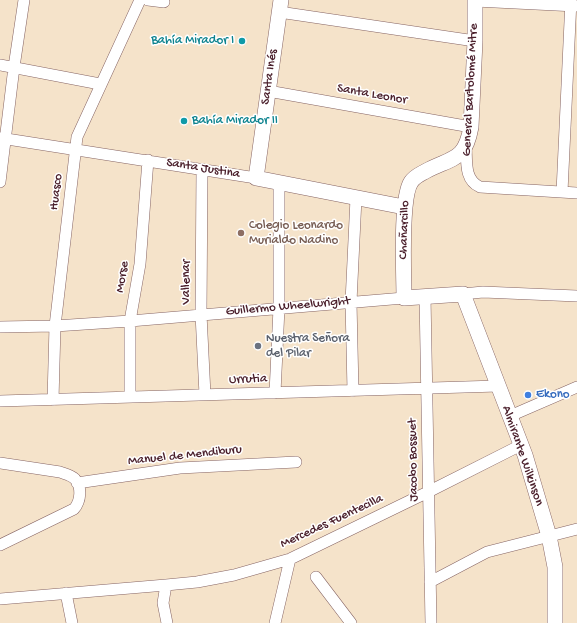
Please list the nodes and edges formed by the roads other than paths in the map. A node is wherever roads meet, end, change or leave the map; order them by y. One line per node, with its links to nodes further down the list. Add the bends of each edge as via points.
1 (24, 0): 10 (street)
2 (140, 0): 11 (street, Huasco)
3 (148, 0): 5 (street)
4 (475, 1): 6 (street); 8 (street, General Bartolomé Mitre)
5 (164, 2)
6 (573, 4): 12 (street)
7 (280, 6): 8 (street); 13 (street, Santa Inés)
8 (475, 41): 14 (street, General Bartolomé Mitre)
9 (0, 65): 10 (street)
10 (14, 67): 11 (street); 15 (street)
11 (100, 84): 17 (street, Huasco, via 77,138)
12 (572, 86): 23 (street)
13 (268, 91): 14 (street, Santa Leonor); 20 (street, Santa Inés)
14 (471, 127): 16 (street, General Bartolomé Mitre)
15 (2, 138): 17 (street, Santa Justina); 21 (street)
16 (466, 146): 23 (street, General Bartolomé Mitre, via 470,180 480,187); 26 (street, Chañarcillo, via 455,158 418,175 411,182)
17 (76, 149): 18 (street, Santa Justina); 35 (street, Huasco)
18 (148, 160): 19 (street, Santa Justina); 34 (street, Morse, via 140,264)
19 (202, 169): 20 (street, Santa Justina); 33 (street, Vallenar)
20 (256, 178): 22 (street, Santa Justina)
21 (0, 182)
22 (280, 182): 25 (street, Santa Justina); 32 (street)
23 (562, 192): 24 (street)
24 (577, 193)
25 (356, 198): 26 (street, Santa Justina); 31 (street)
26 (404, 207): 30 (street, Chañarcillo)
27 (463, 294): 28 (street, Guillermo Wheelwright); 29 (street, Guillermo Wheelwright, via 484,292); 37 (street, Almirante Wilkinson)
28 (425, 296): 30 (street, Guillermo Wheelwright); 39 (street, Jacobo Bossuet)
29 (577, 296)
30 (404, 298): 31 (street, Guillermo Wheelwright)
31 (351, 302): 32 (street, Guillermo Wheelwright); 40 (street)
32 (279, 308): 33 (street, Guillermo Wheelwright); 41 (street)
33 (201, 314): 34 (street, Guillermo Wheelwright); 42 (street, Vallenar)
34 (130, 321): 35 (street, Guillermo Wheelwright); 43 (street, Morse)
35 (55, 326): 36 (street, Guillermo Wheelwright); 44 (street, Huasco)
36 (0, 327)
37 (498, 386): 39 (street, Urrutia); 46 (street, Almirante Wilkinson)
38 (577, 387): 46 (street)
39 (427, 388): 40 (street, Urrutia); 51 (street, Jacobo Bossuet)
40 (353, 390): 41 (street, Urrutia)
41 (275, 393): 42 (street, Urrutia)
42 (205, 395): 43 (street, Urrutia)
43 (130, 397): 44 (street, Urrutia)
44 (53, 400): 45 (street, Urrutia)
45 (0, 401)
46 (510, 416): 47 (street, Almirante Wilkinson)
47 (521, 445): 51 (street, Mercedes Fuentecilla); 53 (street, Almirante Wilkinson)
48 (296, 462): 50 (street, Manuel de Mendiburu, via 180,468)
49 (0, 463): 50 (street, via 60,472 75,479)
50 (77, 484): 54 (street, via 80,499 74,509)
51 (428, 492): 55 (street, Mercedes Fuentecilla); 57 (street, Jacobo Bossuet)
52 (577, 529): 53 (street)
53 (549, 536): 57 (street, via 487,552); 66 (street, Almirante Wilkinson, via 555,567)
54 (0, 545)
55 (290, 559): 58 (street, Mercedes Fuentecilla, via 234,575); 63 (street)
56 (316, 577): 64 (street)
57 (430, 582): 65 (street, Jacobo Bossuet)
58 (166, 585): 59 (street, Mercedes Fuentecilla); 62 (street, via 163,603)
59 (66, 593): 60 (street, Mercedes Fuentecilla); 61 (street)
60 (0, 599)
61 (72, 623)
62 (167, 623)
63 (275, 623)
64 (352, 623)
65 (431, 623)
66 (555, 623)

